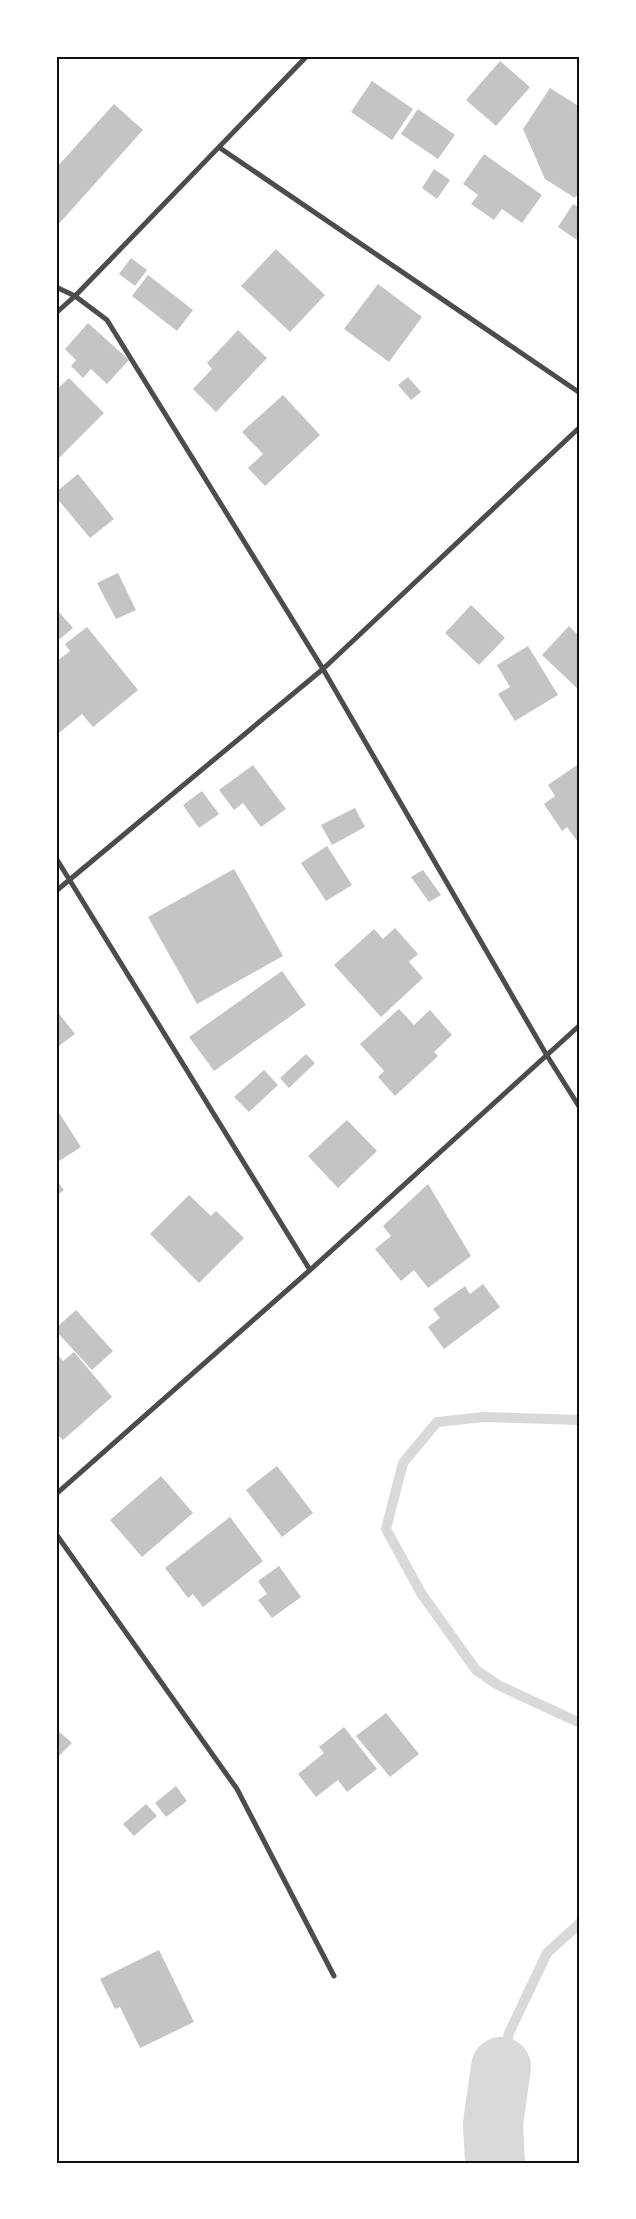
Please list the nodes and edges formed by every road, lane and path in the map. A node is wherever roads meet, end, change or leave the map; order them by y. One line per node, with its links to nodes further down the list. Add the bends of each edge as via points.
1 (307, 56): 2 (street)
2 (220, 148): 4 (street); 6 (street)
3 (56, 287): 4 (street)
4 (75, 296): 5 (street); 8 (street, via 107,320)
5 (56, 313)
6 (580, 393)
7 (580, 427): 8 (street)
8 (324, 669): 10 (street); 13 (street)
9 (56, 858): 10 (street)
10 (69, 879): 11 (street); 15 (street)
11 (56, 891)
12 (580, 1025): 13 (street)
13 (546, 1054): 14 (street); 15 (street)
14 (580, 1108)
15 (310, 1270): 16 (street)
16 (56, 1494)
17 (56, 1534): 18 (street, via 237,1789)
18 (334, 1976)

